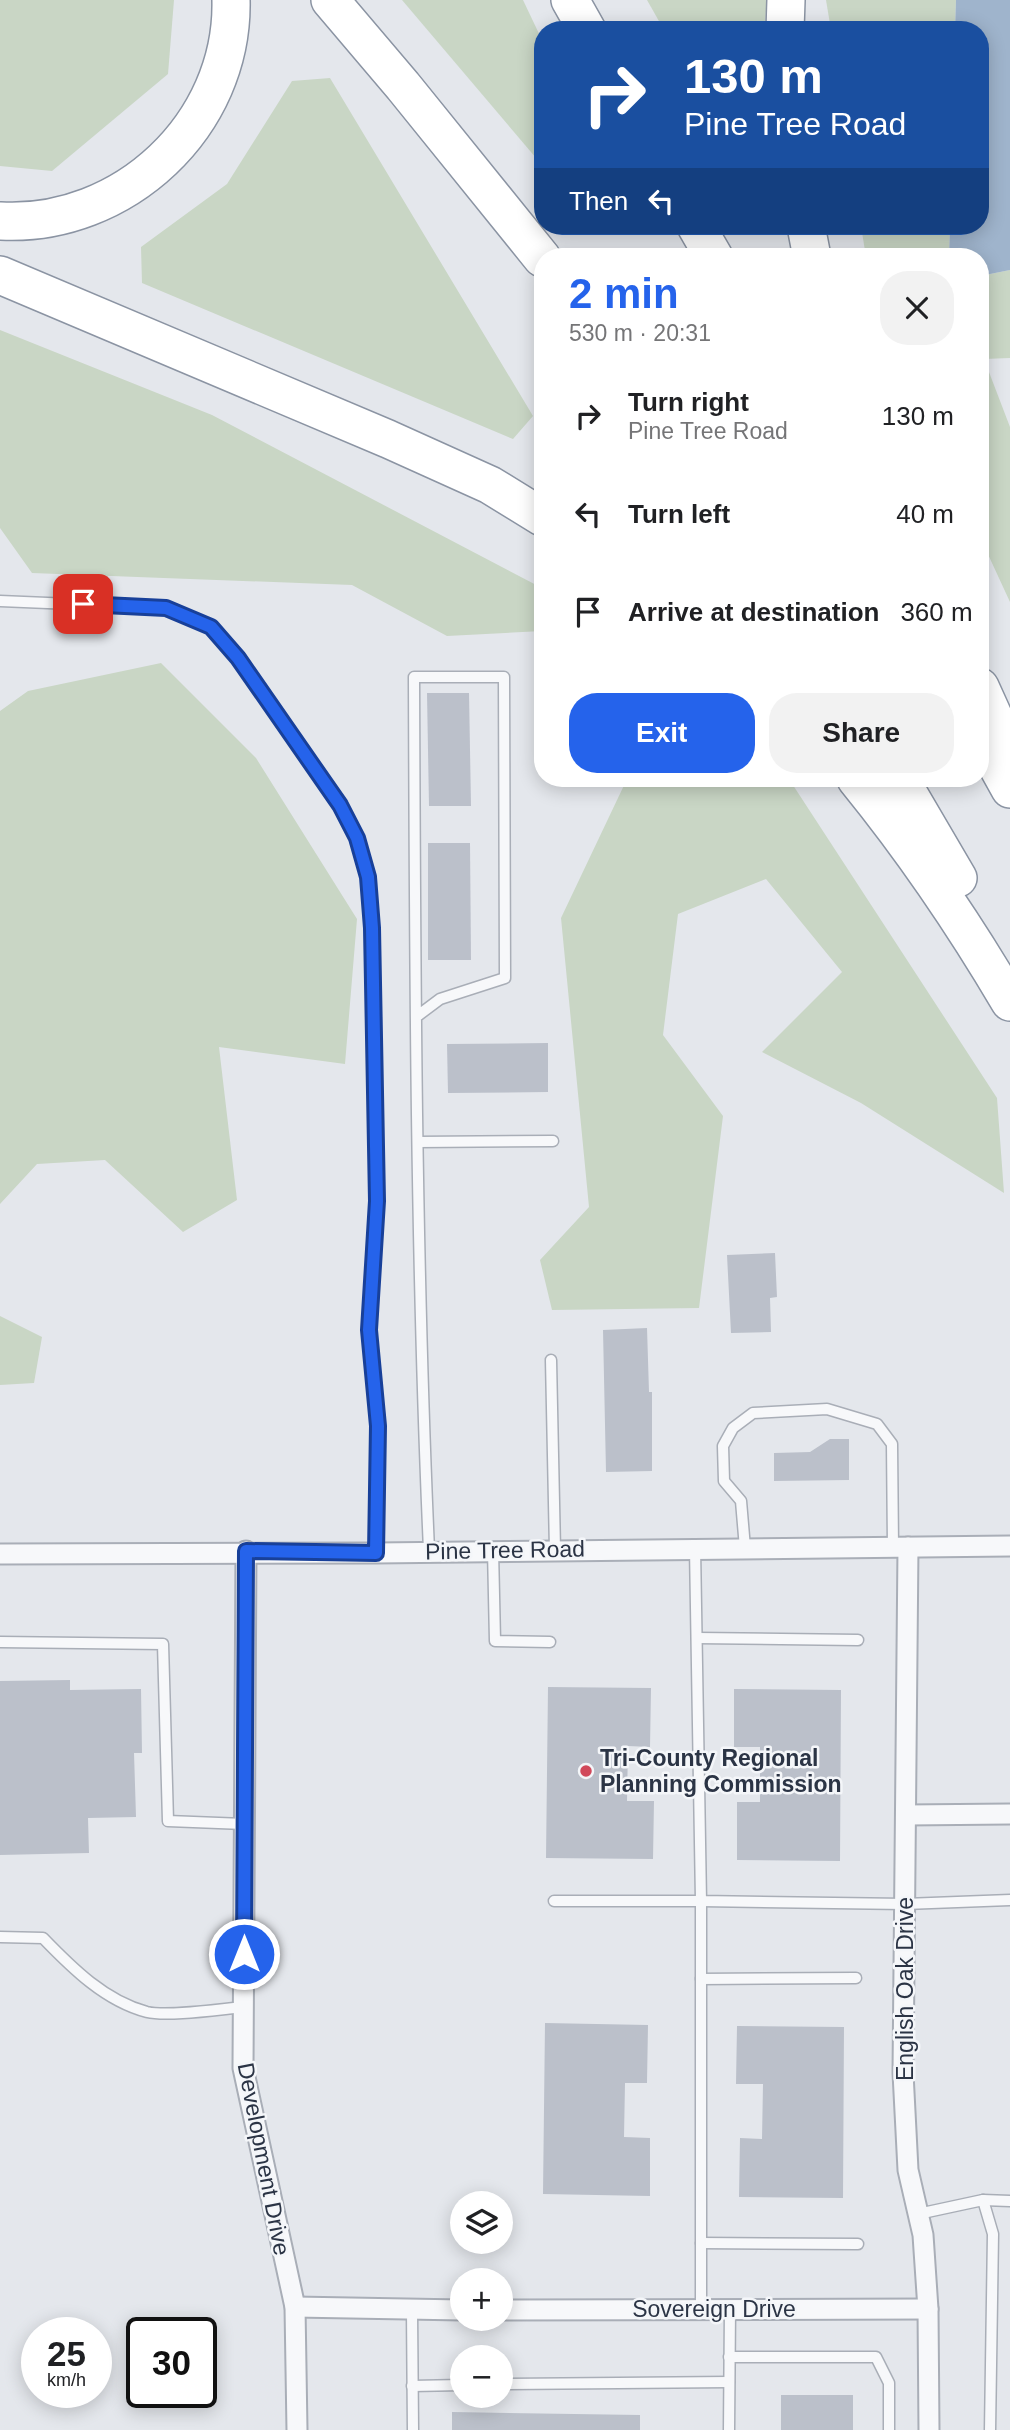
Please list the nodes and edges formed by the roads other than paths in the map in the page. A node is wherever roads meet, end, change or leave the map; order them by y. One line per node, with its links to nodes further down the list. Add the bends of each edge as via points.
1 (231, 0): 7 (highway, via 229,33 215,86 193,125 165,159 128,189 88,209)
2 (330, 0): 8 (highway)
3 (570, 0): 5 (highway)
4 (786, 0): 6 (highway)
5 (582, 21)
6 (785, 21)
7 (0, 221)
8 (534, 248)
9 (0, 275): 10 (highway, via 388,439 490,485)
10 (534, 512)
11 (0, 601): 32 (lane, via 166,608 211,627 238,658 340,805 357,838 368,877 372,928 377,1201 369,1330 378,1426)
12 (989, 707): 14 (highway)
13 (989, 751): 17 (highway)
14 (1010, 753)
15 (863, 787): 19 (highway, via 901,834)
16 (905, 787): 18 (highway)
17 (1010, 789)
18 (1010, 970)
19 (1010, 1002)
20 (416, 1017): 20 (lane, via 414,677 503,677 505,978 440,999); 22 (lane)
21 (553, 1141): 22 (lane)
22 (418, 1142): 28 (lane)
23 (551, 1360): 30 (lane)
24 (1010, 1546): 25 (street, Pine Tree Road)
25 (900, 1547): 27 (street, Pine Tree Road); 27 (lane, via 892,1444 877,1424 827,1409 753,1413 733,1428 723,1446 724,1481 741,1501); 39 (street, English Oak Drive)
26 (695, 1548): 27 (street, Pine Tree Road); 30 (street, Pine Tree Road); 34 (lane)
27 (745, 1548)
28 (429, 1550): 29 (street, Pine Tree Road); 32 (street, Pine Tree Road)
29 (493, 1550): 30 (street, Pine Tree Road); 37 (lane, via 495,1641)
30 (555, 1550)
31 (246, 1551): 32 (street, Pine Tree Road); 33 (street, Pine Tree Road); 40 (street, Development Drive)
32 (376, 1553)
33 (0, 1554)
34 (697, 1638): 35 (lane); 43 (lane)
35 (858, 1640)
36 (0, 1642): 40 (lane, via 163,1644 168,1821)
37 (550, 1642)
38 (1010, 1814): 39 (street)
39 (906, 1815): 44 (street, English Oak Drive)
40 (244, 1824): 48 (street, Development Drive)
41 (1010, 1900): 44 (lane)
42 (554, 1901): 43 (lane)
43 (701, 1901): 44 (lane); 47 (lane)
44 (905, 1904): 51 (street, English Oak Drive, via 903,2073 908,2170)
45 (0, 1937): 48 (lane, via 43,1938 111,1998 149,2013)
46 (856, 1978): 47 (lane)
47 (701, 1979): 52 (lane)
48 (244, 2007): 54 (street, Development Drive, via 243,2068)
49 (983, 2200): 50 (lane); 51 (lane); 71 (lane, via 993,2234)
50 (1010, 2201)
51 (918, 2214): 57 (street, English Oak Drive)
52 (701, 2243): 53 (lane); 55 (lane)
53 (858, 2244)
54 (295, 2307): 59 (street); 66 (street, Development Drive)
55 (701, 2309): 56 (street, Sovereign Drive); 58 (street, Sovereign Drive)
56 (730, 2309): 57 (street, Sovereign Drive); 61 (lane)
57 (928, 2309): 70 (street, English Oak Drive)
58 (513, 2310)
59 (412, 2311): 60 (street); 65 (lane)
60 (450, 2311)
61 (729, 2357): 62 (lane); 69 (lane, via 876,2357 889,2383)
62 (729, 2382): 63 (lane); 68 (lane)
63 (513, 2384)
64 (450, 2385): 65 (lane)
65 (412, 2386): 67 (lane)
66 (297, 2430)
67 (412, 2430)
68 (729, 2430)
69 (889, 2430)
70 (929, 2430)
71 (990, 2430)

